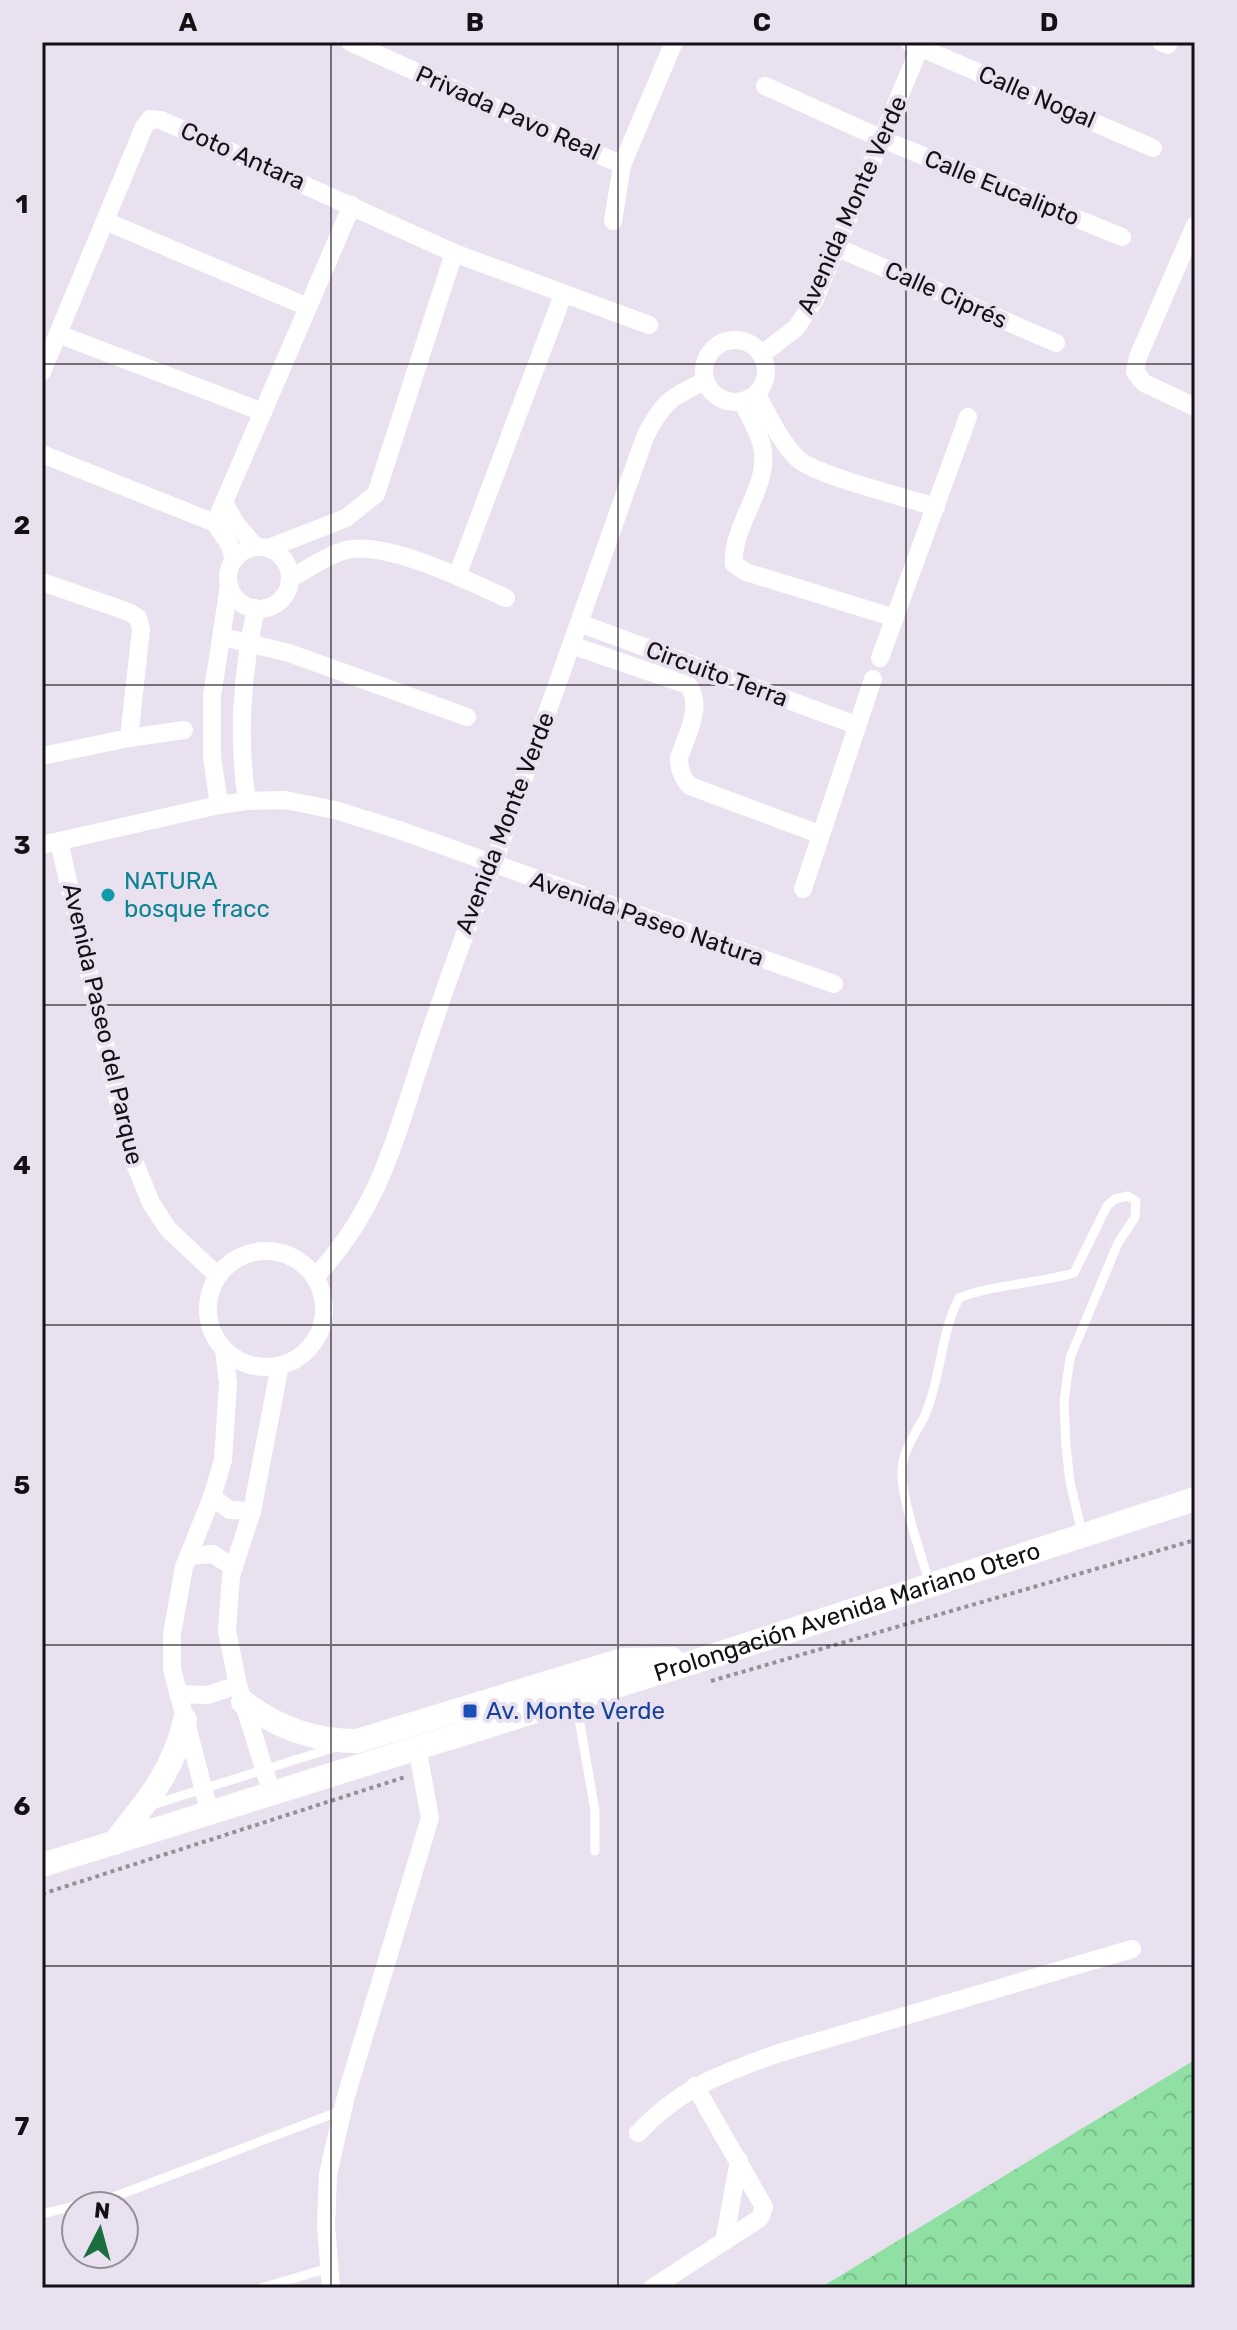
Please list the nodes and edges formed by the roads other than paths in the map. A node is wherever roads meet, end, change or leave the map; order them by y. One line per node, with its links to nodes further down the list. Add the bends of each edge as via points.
1 (350, 42): 7 (street, Privada Pavo Real)
2 (674, 42): 7 (street)
3 (917, 44): 5 (street, Avenida Monte Verde); 6 (street, Calle Nogal)
4 (765, 86): 5 (street, Calle Eucalipto)
5 (882, 139): 12 (street, Calle Eucalipto); 13 (street, Avenida Monte Verde)
6 (1153, 148)
7 (622, 165): 10 (street)
8 (352, 205): 9 (street, Coto Antara, via 150,119); 14 (street, Coto Antara); 16 (street)
9 (105, 221): 16 (street); 18 (street, Coto Antara)
10 (613, 221)
11 (1194, 232): 24 (street, via 1135,372 1144,383)
12 (1122, 237)
13 (836, 247): 19 (street, Calle Ciprés); 20 (street, Avenida Monte Verde, via 814,301 796,328)
14 (454, 253): 15 (street, Coto Antara); 31 (street, via 376,494 346,518)
15 (563, 295): 17 (street, Coto Antara); 33 (street)
16 (308, 307): 25 (street)
17 (649, 325)
18 (58, 334): 21 (street, Coto Antara); 25 (street)
19 (1056, 343)
20 (762, 354): 22 (street, via 738,339 719,344 706,359); 23 (street, via 765,383)
21 (42, 372)
22 (705, 381): 23 (street, via 723,400); 40 (street, Avenida Monte Verde, via 658,409)
23 (750, 398): 29 (street, via 798,460); 39 (street, via 763,458 733,551 734,564)
24 (1195, 407)
25 (263, 412): 28 (street)
26 (968, 417): 29 (street)
27 (42, 454): 30 (street)
28 (224, 502): 30 (street); 31 (street, via 236,524)
29 (936, 507): 39 (street)
30 (215, 523): 32 (street)
31 (263, 548): 32 (street); 34 (street, via 285,560)
32 (234, 559): 36 (street)
33 (457, 576): 34 (street, via 360,548 343,551); 37 (street)
34 (291, 578): 38 (street, via 284,597)
35 (42, 582): 49 (street, via 138,618)
36 (229, 586): 38 (street, via 237,599); 41 (street)
37 (506, 598)
38 (256, 608): 42 (street)
39 (895, 618): 44 (street)
40 (579, 623): 43 (street, Avenida Monte Verde); 47 (street, Circuito Terra)
41 (223, 637): 42 (street); 52 (street, via 212,707)
42 (249, 642): 46 (street); 51 (street, via 240,731)
43 (571, 645): 53 (street, via 688,685 695,708 679,767 690,786); 55 (street, Avenida Monte Verde)
44 (880, 658)
45 (873, 679): 47 (street)
46 (467, 717)
47 (856, 725): 53 (street)
48 (184, 730): 49 (street)
49 (129, 738): 50 (street)
50 (42, 756)
51 (247, 801): 52 (street, Avenida Paseo Natura); 55 (street, Avenida Paseo Natura, via 285,800 335,810)
52 (219, 805): 54 (street, Avenida Paseo Natura)
53 (819, 834): 56 (street)
54 (51, 843): 58 (street, Avenida Paseo del Parque, via 129,1149 168,1229)
55 (493, 865): 57 (street, Avenida Paseo Natura); 59 (street, Avenida Monte Verde, via 464,931 383,1174 357,1226)
56 (803, 889)
57 (834, 984)
58 (217, 1275): 59 (street, via 234,1260 267,1250 289,1255); 60 (street, via 207,1308 211,1330)
59 (315, 1277): 61 (street, via 324,1300 323,1324 302,1355)
60 (224, 1349): 61 (street, via 251,1365); 62 (street, via 226,1434)
61 (280, 1365): 64 (street)
62 (212, 1497): 64 (street, via 230,1510); 66 (street)
63 (1195, 1499): 65 (street, Prolongación Avenida Mariano Otero)
64 (252, 1511): 67 (street)
65 (1083, 1536): 68 (street, Prolongación Avenida Mariano Otero); 68 (lane, via 1070,1482 1064,1401 1070,1358 1118,1243 1135,1217 1136,1201 1128,1196 1107,1206 1074,1273 974,1292 959,1298 952,1311 926,1414 904,1456 902,1473)
66 (188, 1556): 67 (street, via 213,1554); 71 (street, via 172,1634)
67 (234, 1568): 70 (street, via 227,1631)
68 (930, 1585): 69 (street, Prolongación Avenida Mariano Otero)
69 (703, 1659): 72 (street, Prolongación Avenida Mariano Otero); 74 (street, via 622,1660)
70 (240, 1693): 71 (street); 74 (street, via 260,1715 299,1733); 76 (street)
71 (178, 1694): 73 (street)
72 (575, 1697): 75 (street, Prolongación Avenida Mariano Otero); 82 (lane, via 595,1811)
73 (185, 1720): 77 (street); 79 (street, via 170,1766)
74 (357, 1741): 76 (lane)
75 (417, 1747): 78 (street, Prolongación Avenida Mariano Otero); 86 (street, via 430,1818 426,1838)
76 (265, 1770): 77 (lane); 78 (street)
77 (203, 1789): 79 (lane); 80 (street)
78 (272, 1794): 80 (street, Prolongación Avenida Mariano Otero)
79 (141, 1809): 81 (street)
80 (210, 1814): 81 (street, Prolongación Avenida Mariano Otero)
81 (114, 1843): 83 (street, Prolongación Avenida Mariano Otero)
82 (595, 1851)
83 (42, 1865)
84 (1132, 1949): 85 (street, via 779,2053)
85 (695, 2086): 87 (street); 88 (street)
86 (343, 2110): 89 (lane, via 119,2195); 91 (street, via 328,2174)
87 (638, 2133)
88 (739, 2160): 90 (street); 90 (street, via 764,2207 760,2218)
89 (42, 2214)
90 (724, 2242): 94 (street)
91 (329, 2268): 92 (lane); 93 (street)
92 (261, 2288)
93 (331, 2288)
94 (652, 2288)

